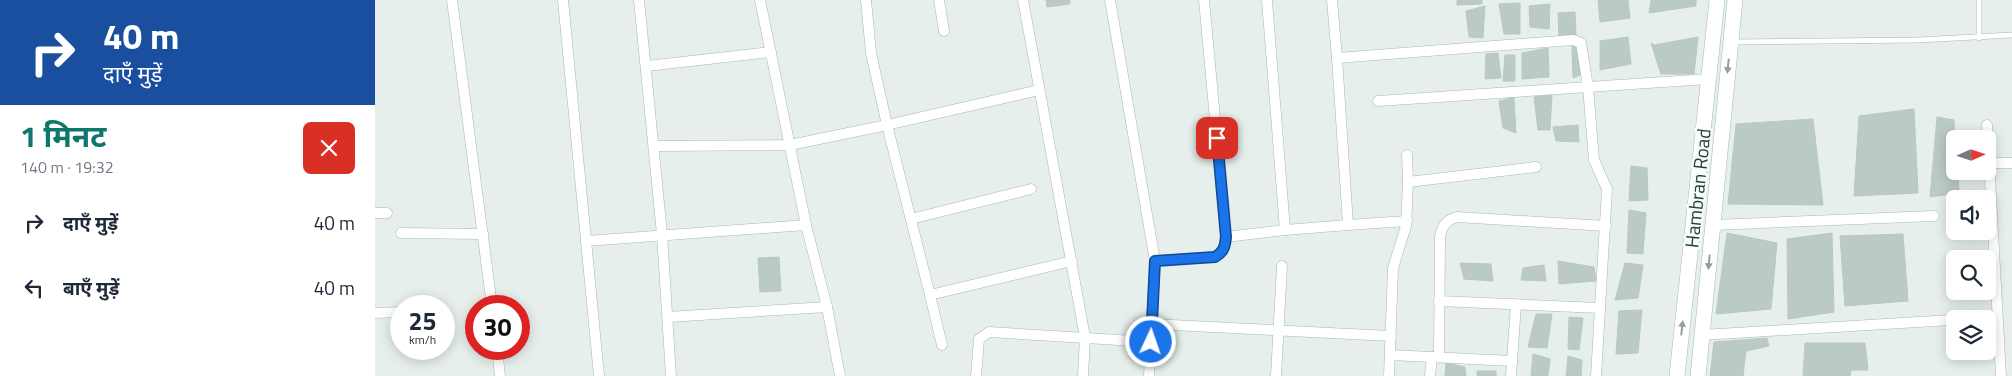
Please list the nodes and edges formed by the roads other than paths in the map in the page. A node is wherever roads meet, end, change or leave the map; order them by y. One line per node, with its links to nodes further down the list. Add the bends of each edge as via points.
1 (452, 0): 50 (street)
2 (563, 0): 53 (street)
3 (639, 0): 22 (street)
4 (760, 0): 20 (street)
5 (866, 0): 27 (street, via 871,53)
6 (939, 0): 15 (street)
7 (1023, 0): 25 (street)
8 (1110, 0): 55 (street)
9 (1204, 0): 52 (street)
10 (1267, 0): 48 (street)
11 (1332, 0): 21 (street)
12 (1717, 0): 18 (main road, Hambran Road)
13 (1735, 0): 19 (main road, Hambran Road)
14 (1979, 0): 17 (lane)
15 (944, 31)
16 (2012, 35): 17 (lane)
17 (1979, 38): 19 (lane)
18 (1713, 40): 19 (street); 23 (main road, Hambran Road)
19 (1731, 42): 46 (main road, Hambran Road, one-way to 46)
20 (771, 52): 22 (street); 30 (street)
21 (1337, 58): 24 (street, via 1577,40 1583,48); 45 (street)
22 (647, 66): 31 (street)
23 (1709, 79): 24 (street); 90 (main road, Hambran Road, one-way to 23)
24 (1588, 87): 26 (street); 47 (street, via 1594,160 1607,189)
25 (1039, 90): 27 (street); 54 (street)
26 (1378, 101)
27 (887, 125): 30 (street); 42 (street)
28 (1987, 125): 29 (street)
29 (1987, 130)
30 (790, 145): 31 (street); 44 (street)
31 (654, 146): 51 (street)
32 (1407, 155): 37 (street)
33 (1996, 163): 34 (street)
34 (2012, 163)
35 (1536, 167): 37 (street)
36 (1990, 180): 92 (street)
37 (1408, 182): 43 (street)
38 (1031, 189): 42 (street)
39 (375, 213): 40 (street)
40 (387, 213)
41 (1933, 216): 46 (street)
42 (911, 219): 58 (street)
43 (1407, 222): 45 (street); 70 (street, via 1393,268)
44 (806, 225): 51 (street); 61 (street)
45 (1348, 225): 48 (street)
46 (1713, 225): 69 (main road, Hambran Road, one-way to 69)
47 (1606, 226): 59 (street, via 1451,219 1444,224 1440,237); 62 (street)
48 (1285, 230): 52 (street)
49 (401, 233): 50 (street)
50 (483, 234): 57 (street)
51 (662, 234): 53 (street); 65 (street)
52 (1226, 237): 55 (street, via 1223,250 1215,257)
53 (586, 241): 79 (street)
54 (1072, 261): 58 (street); 71 (street)
55 (1155, 261): 67 (street)
56 (1282, 266): 68 (street)
57 (491, 295)
58 (930, 295): 73 (street)
59 (1439, 301): 60 (street); 75 (street)
60 (1517, 304): 62 (street); 77 (street)
61 (827, 307): 65 (street); 81 (street)
62 (1601, 308): 89 (street)
63 (390, 312): 64 (street)
64 (375, 313)
65 (668, 318): 80 (street)
66 (1946, 320): 69 (street)
67 (1152, 324): 68 (street); 72 (street)
68 (1279, 330): 70 (street); 85 (street)
69 (1702, 335): 91 (main road, Hambran Road)
70 (1391, 336): 74 (street)
71 (1085, 338): 72 (street); 82 (street, via 989,332 979,338); 83 (street)
72 (1151, 342): 84 (street)
73 (942, 345)
74 (1390, 355): 75 (street); 86 (street)
75 (1435, 357): 77 (street); 87 (street)
76 (498, 360): 78 (street)
77 (1512, 361): 88 (street)
78 (500, 376)
79 (599, 376)
80 (671, 376)
81 (840, 376)
82 (976, 376)
83 (1083, 376)
84 (1149, 376)
85 (1277, 376)
86 (1389, 376)
87 (1430, 376)
88 (1511, 376)
89 (1596, 376)
90 (1677, 376)
91 (1698, 376)
92 (2001, 376)

